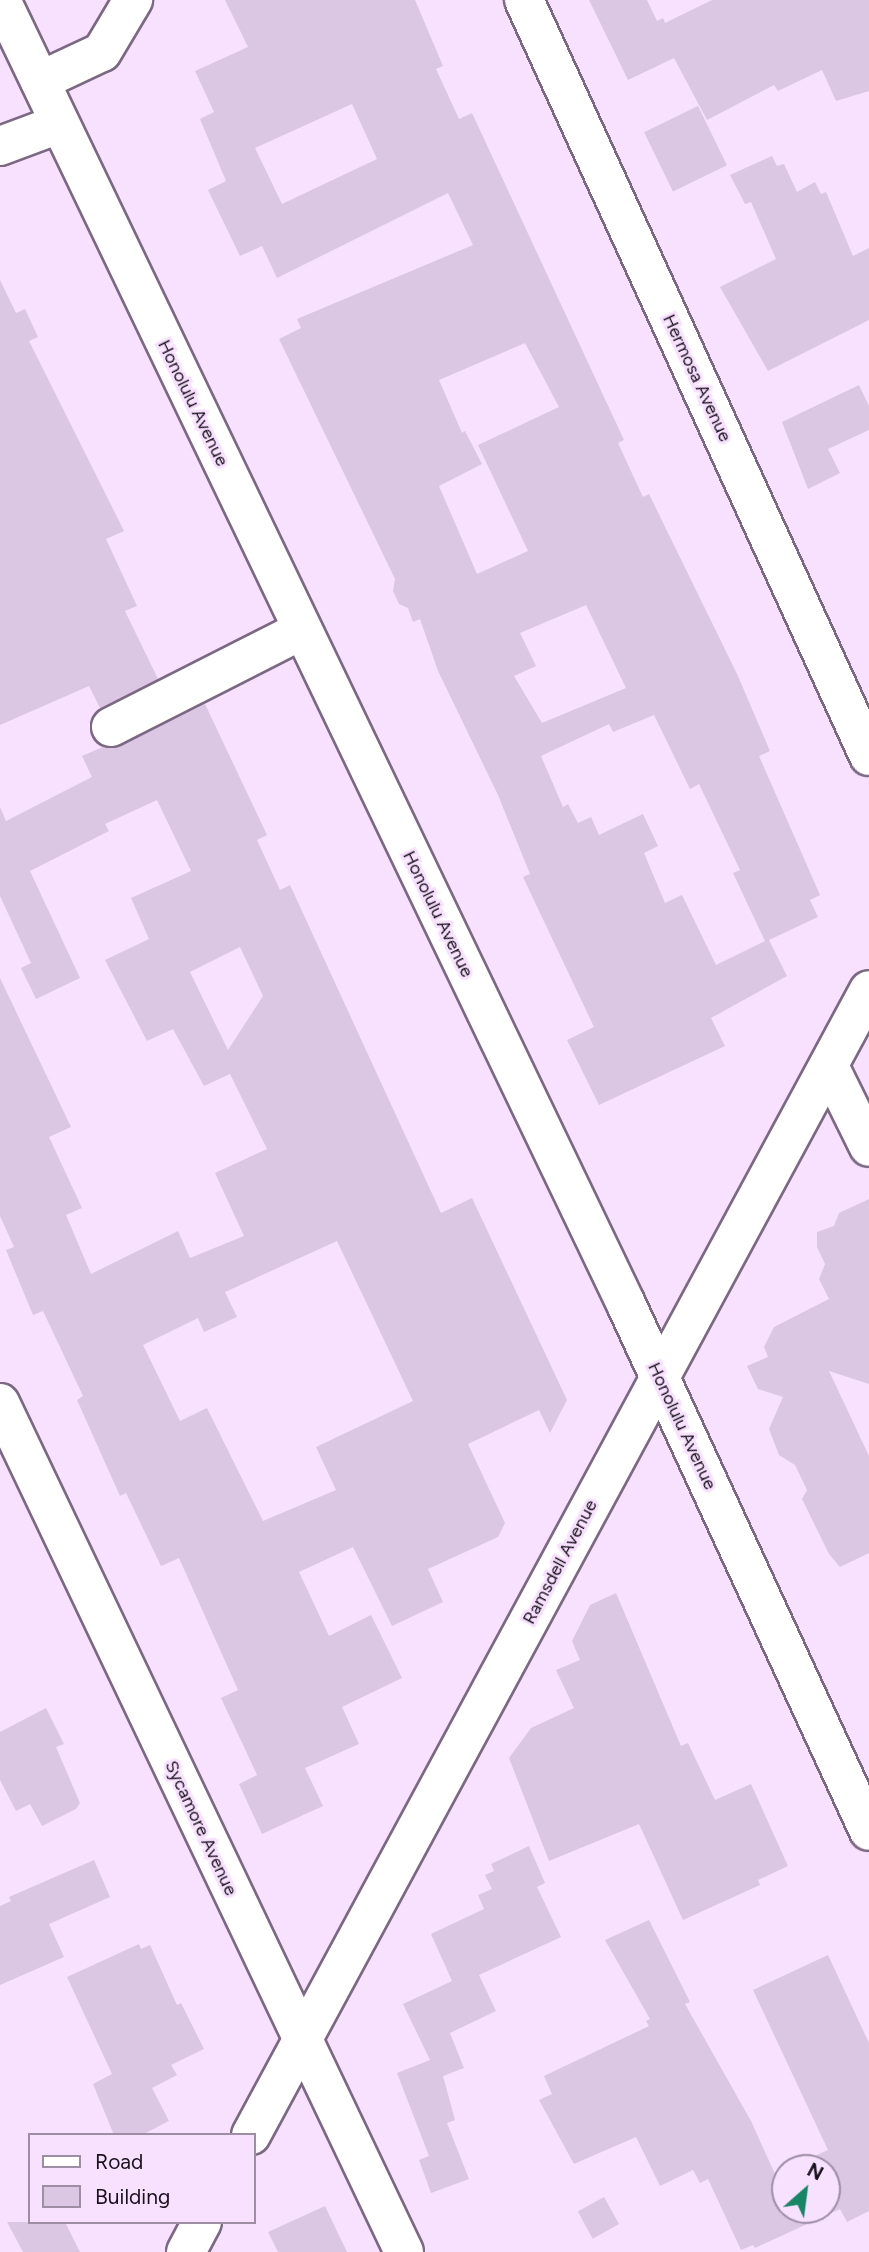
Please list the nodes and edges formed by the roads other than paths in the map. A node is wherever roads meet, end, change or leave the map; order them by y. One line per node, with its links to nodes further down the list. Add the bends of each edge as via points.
1 (1, 0): 4 (street, Honolulu Avenue)
2 (133, 0): 4 (street, via 102,52)
3 (524, 0): 9 (street, Hermosa Avenue)
4 (40, 80): 5 (street, Honolulu Avenue)
5 (60, 124): 6 (street); 7 (street, Honolulu Avenue)
6 (0, 146)
7 (302, 630): 8 (street); 13 (street, Honolulu Avenue)
8 (111, 727)
9 (869, 756)
10 (869, 990): 11 (street, Ramsdell Avenue)
11 (829, 1066): 12 (street); 13 (street, Ramsdell Avenue)
12 (869, 1147)
13 (658, 1375): 15 (street, Honolulu Avenue); 16 (street, Ramsdell Avenue)
14 (0, 1403): 16 (street, Sycamore Avenue)
15 (869, 1831)
16 (303, 2043): 17 (street, Ramsdell Avenue); 20 (street, Sycamore Avenue)
17 (252, 2133)
18 (201, 2224): 19 (street)
19 (186, 2252)
20 (404, 2252)

